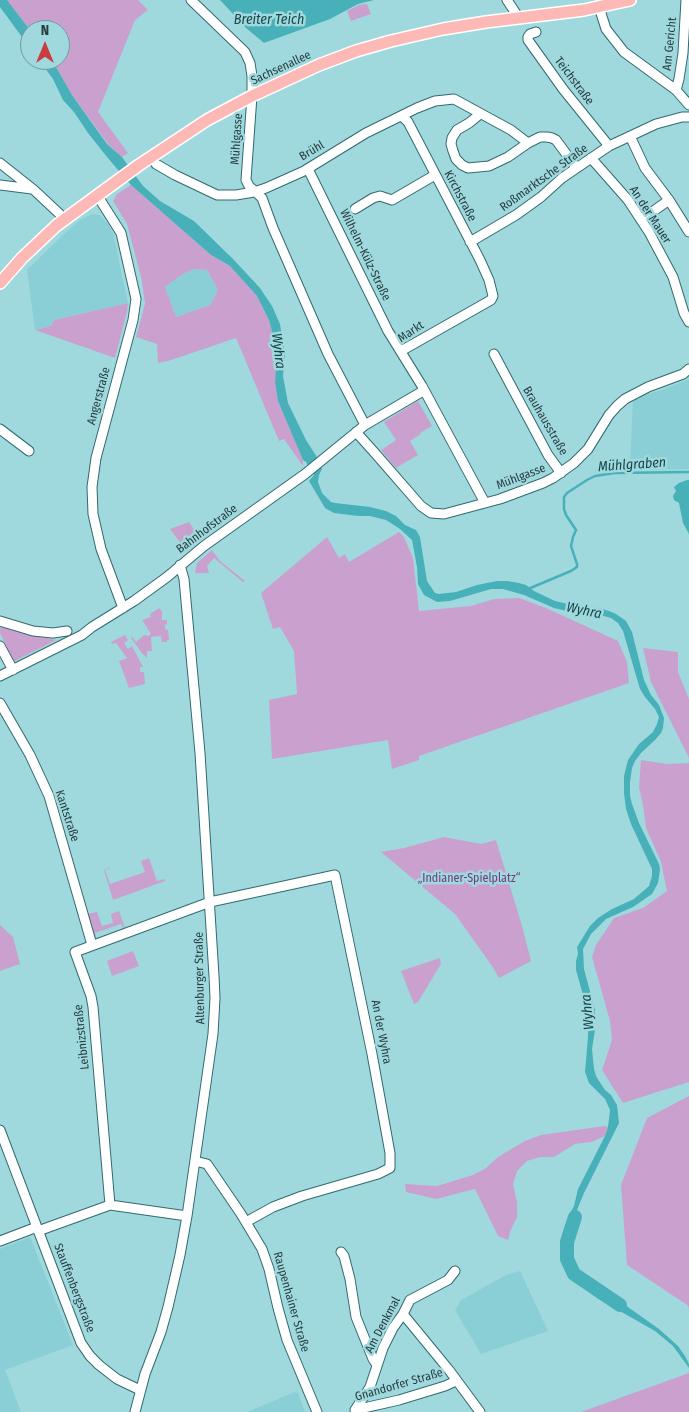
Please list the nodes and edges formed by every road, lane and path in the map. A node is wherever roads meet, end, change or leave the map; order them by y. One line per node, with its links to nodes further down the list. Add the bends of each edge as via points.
1 (191, 0): 9 (street, Mühlgasse, via 245,52 250,63)
2 (507, 0): 6 (street)
3 (630, 0): 5 (main road, Sachsenallee)
4 (686, 0): 8 (street, Am Gericht, via 683,53)
5 (599, 7): 6 (main road, Sachsenallee); 8 (street, via 606,29 624,52)
6 (519, 18): 9 (main road, Sachsenallee, via 392,40 334,59)
7 (536, 32): 16 (street, Teichstraße, via 530,34 528,40)
8 (676, 90): 10 (street)
9 (252, 96): 17 (main road, Sachsenallee, via 207,120); 25 (street, Mühlgasse, via 246,180)
10 (689, 105)
11 (480, 114): 12 (street, Brühl, via 454,99 446,99); 15 (street, Brühl); 15 (street, via 457,130 452,138 453,151 462,165 468,168 489,166)
12 (402, 116): 21 (street, Brühl); 22 (street, Kirchstraße)
13 (689, 117): 14 (street, Roßmarktsche Straße, via 656,124)
14 (630, 136): 16 (street, Roßmarktsche Straße); 27 (street, via 645,168)
15 (528, 143): 20 (street, via 547,136 556,140)
16 (608, 146): 18 (street, Roßmarktsche Straße)
17 (151, 157): 25 (street, Brühl, via 156,164 175,175 217,195); 26 (main road, Sachsenallee)
18 (591, 158): 20 (street, Roßmarktsche Straße); 30 (street, An der Mauer)
19 (1, 167): 24 (street)
20 (576, 168): 32 (street, Roßmarktsche Straße, via 516,216)
21 (308, 169): 25 (street, Brühl); 37 (street, Wilhelm-Külz-Straße)
22 (435, 175): 28 (street, via 392,200 380,196); 32 (street, Kirchstraße)
23 (0, 186): 24 (street)
24 (34, 190): 29 (street)
25 (254, 192): 41 (street, Mühlgasse, via 262,198 328,354)
26 (97, 195): 29 (main road, Sachsenallee); 48 (street, Angerstraße, via 121,233 136,299 96,458 92,487 93,514 101,549)
27 (669, 200): 30 (street); 31 (street)
28 (355, 210)
29 (65, 218): 33 (main road, Sachsenallee)
30 (641, 220): 35 (street, An der Mauer)
31 (689, 232)
32 (470, 242): 34 (street, Kirchstraße)
33 (0, 283)
34 (492, 290): 37 (street, Markt, via 491,300)
35 (686, 304): 36 (street, An der Mauer, via 684,313)
36 (689, 322)
37 (401, 351): 40 (street, Markt)
38 (494, 354): 45 (street, Brauhausstraße)
39 (689, 369): 45 (street, Mühlgasse, via 625,399 609,416 588,449)
40 (424, 391): 41 (street, Bahnhofstraße); 46 (street, Markt)
41 (365, 425): 43 (street, Bahnhofstraße)
42 (0, 429): 44 (street)
43 (356, 432): 46 (street, Mühlgasse, via 421,506 431,513 444,514); 47 (street, Bahnhofstraße, via 305,474)
44 (29, 451)
45 (561, 473): 46 (street, Mühlgasse, via 543,483)
46 (485, 503)
47 (180, 565): 48 (street, Bahnhofstraße); 55 (street, Altenburger Straße, via 195,698)
48 (123, 608): 52 (street, Bahnhofstraße, via 82,634)
49 (0, 621): 50 (street, via 32,631)
50 (67, 631)
51 (0, 646): 52 (street)
52 (13, 670): 53 (street, Bahnhofstraße)
53 (0, 676)
54 (0, 703): 56 (street, Kantstraße, via 30,755 48,796)
55 (210, 902): 56 (street, Leibnizstraße); 58 (street, Altenburger Straße, via 215,983 213,1034); 61 (street, An der Wyhra, via 335,876 390,1153 390,1168 384,1172 302,1196)
56 (92, 945): 59 (street, Leibnizstraße, via 75,952 91,996)
57 (0, 1130): 62 (street, Stauffenbergstraße)
58 (195, 1161): 60 (street, Altenburger Straße); 61 (street, Raupenhainer Straße, via 207,1164)
59 (110, 1205): 60 (street); 62 (street)
60 (187, 1216): 69 (street, Altenburger Straße, via 168,1308)
61 (246, 1222): 72 (street, Raupenhainer Straße, via 262,1249 287,1340)
62 (38, 1229): 63 (street); 69 (street, Stauffenbergstraße, via 84,1348 117,1379)
63 (0, 1240)
64 (341, 1252): 67 (street, via 350,1279 356,1318)
65 (455, 1271): 66 (street, Am Denkmal, via 448,1280 410,1300)
66 (403, 1314): 67 (street, Am Denkmal, via 393,1328); 68 (street, Gnandorfer Straße)
67 (377, 1365): 70 (street, Am Denkmal, via 370,1387)
68 (456, 1381): 70 (street, Gnandorfer Straße); 73 (street, Gnandorfer Straße)
69 (140, 1390): 71 (street, Altenburger Straße)
70 (352, 1411)
71 (135, 1412)
72 (317, 1412)
73 (480, 1412)

